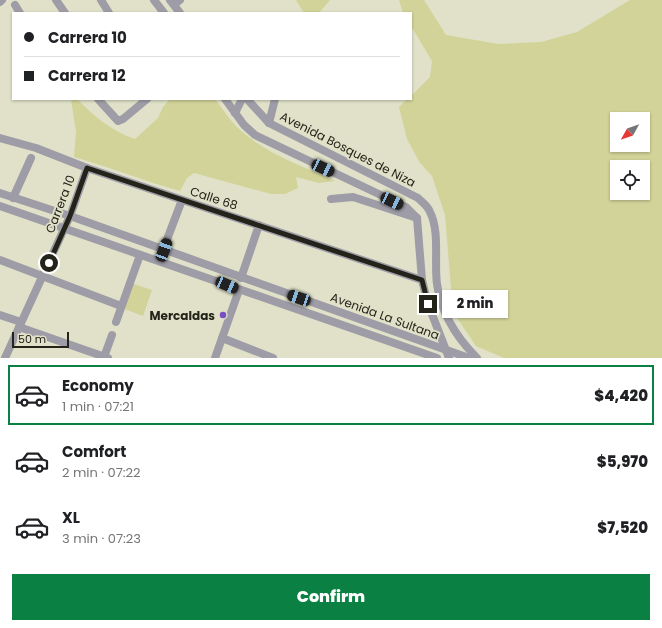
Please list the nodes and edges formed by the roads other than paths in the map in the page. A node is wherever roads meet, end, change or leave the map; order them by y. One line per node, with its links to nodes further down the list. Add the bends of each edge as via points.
1 (56, 0): 7 (street)
2 (101, 0): 8 (street)
3 (157, 1): 9 (street)
4 (175, 2): 10 (street)
5 (14, 5): 6 (street)
6 (19, 12)
7 (64, 12)
8 (108, 12)
9 (163, 12)
10 (180, 12)
11 (99, 100): 12 (street, via 118,121)
12 (146, 100)
13 (226, 100): 17 (street)
14 (242, 100): 17 (street)
15 (247, 100): 18 (street, Avenida Bosques de Niza)
16 (275, 100): 18 (street)
17 (235, 113): 28 (street, via 256,135 406,207)
18 (269, 123): 51 (street, Avenida Bosques de Niza, via 418,198 431,212 437,284 442,305 463,344)
19 (0, 138): 21 (street, Calle 68, via 36,148)
20 (31, 158): 23 (street)
21 (87, 168): 25 (street, Calle 68); 27 (street, Carrera 10)
22 (0, 193): 23 (street, Avenida La Sultana)
23 (13, 198): 27 (street, Avenida La Sultana)
24 (331, 199): 28 (street, via 353,197)
25 (182, 200): 29 (street, Calle 68); 31 (street)
26 (0, 206): 30 (street, Avenida La Sultana)
27 (70, 216): 30 (street, Carrera 10); 31 (street, Avenida La Sultana)
28 (417, 218): 36 (street)
29 (259, 226): 35 (street); 36 (street, Calle 68)
30 (64, 229): 32 (street, Avenida La Sultana); 34 (street, Carrera 10)
31 (164, 250): 35 (street, Avenida La Sultana)
32 (140, 255): 37 (street, Avenida La Sultana); 38 (street)
33 (0, 260): 34 (street)
34 (43, 276): 38 (street); 41 (street, Carrera 10)
35 (241, 278): 44 (street, Avenida La Sultana)
36 (422, 280): 44 (street)
37 (239, 290): 43 (street); 49 (street, Avenida La Sultana)
38 (121, 306): 40 (street)
39 (0, 315): 41 (street)
40 (116, 322)
41 (20, 325): 45 (street); 46 (street, Carrera 10)
42 (112, 335): 45 (street)
43 (222, 338): 47 (street); 48 (street)
44 (448, 355): 50 (street, Avenida La Sultana)
45 (106, 357)
46 (4, 358)
47 (215, 358)
48 (273, 358)
49 (437, 358)
50 (469, 358)
51 (477, 358)

